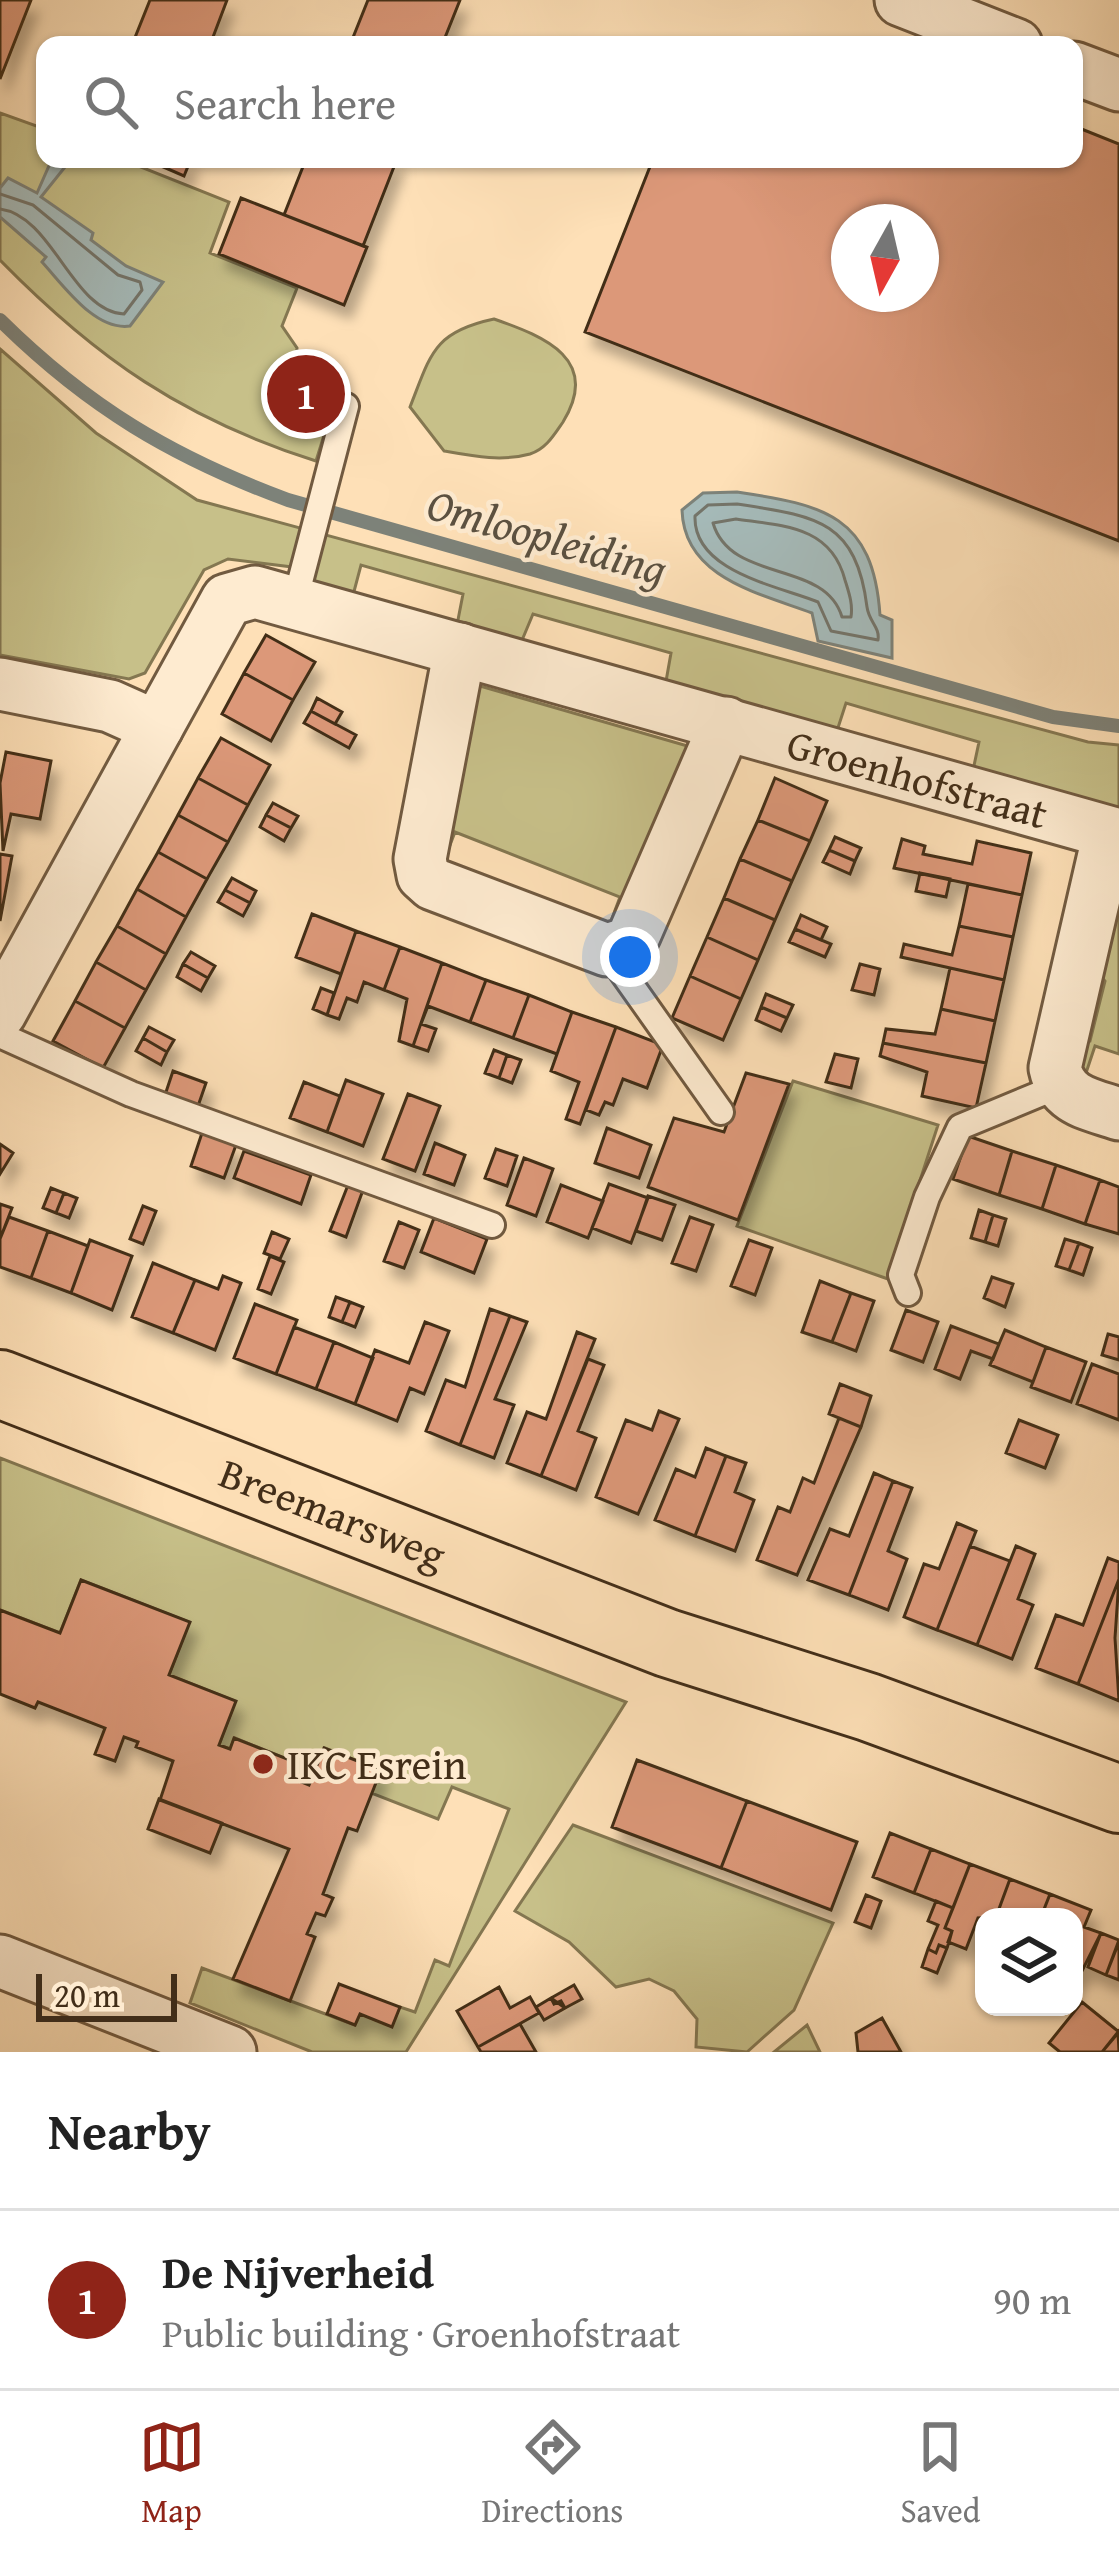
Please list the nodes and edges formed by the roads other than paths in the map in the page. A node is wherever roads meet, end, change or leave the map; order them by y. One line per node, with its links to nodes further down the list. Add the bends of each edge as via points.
1 (901, 0): 2 (street)
2 (993, 36)
3 (1083, 71): 4 (street)
4 (1119, 85)
5 (346, 406): 6 (lane)
6 (295, 601): 7 (street, Groenhofstraat); 10 (street, Groenhofstraat, via 255,592 227,600)
7 (460, 649): 9 (street, Groenhofstraat); 12 (street, via 423,875)
8 (0, 684): 10 (street, via 110,706)
9 (726, 723): 11 (street, Groenhofstraat); 12 (street, via 635,933)
10 (157, 727): 13 (street)
11 (1114, 834): 15 (street, Groenhofstraat, via 1055,1068)
12 (614, 950): 16 (lane)
13 (0, 1013)
14 (0, 1035): 18 (lane, via 131,1094)
15 (1058, 1086): 17 (street); 19 (lane, via 960,1127 901,1275)
16 (721, 1112)
17 (1119, 1114)
18 (492, 1225)
19 (908, 1293)
20 (0, 1384): 21 (main road, Breemarsweg)
21 (668, 1643): 22 (main road, Breemarsweg); 23 (main road, Breemarsweg, via 868,1742)
22 (1119, 1799)
23 (1119, 1848)
24 (0, 1961): 25 (street)
25 (230, 2052)

